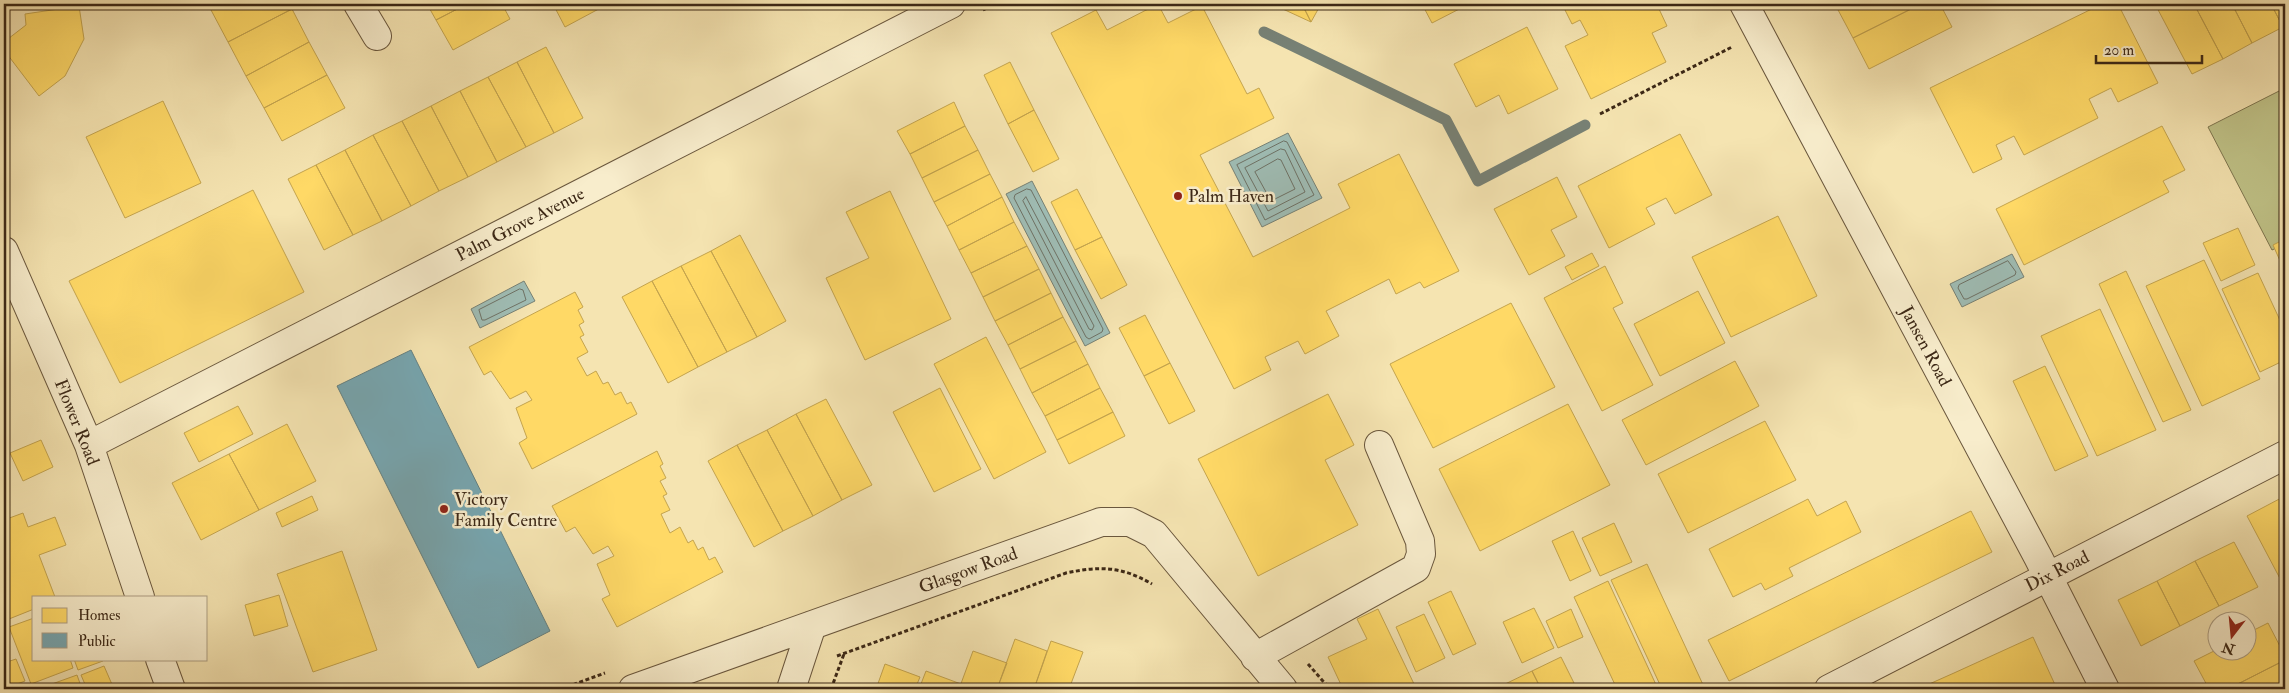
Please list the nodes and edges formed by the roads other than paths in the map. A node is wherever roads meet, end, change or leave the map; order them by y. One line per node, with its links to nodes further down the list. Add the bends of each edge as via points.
1 (358, 4): 4 (street)
2 (951, 4): 6 (street, Palm Grove Avenue)
3 (1744, 4): 9 (street, Jansen Road)
4 (377, 36)
5 (4, 251): 6 (street, Flower Road)
6 (89, 445): 10 (street, Flower Road)
7 (1379, 446): 12 (street, via 1420,541 1421,554 1416,568)
8 (2285, 455): 9 (street, Dix Road)
9 (2048, 576): 18 (street, Dix Road); 19 (street, Jansen Road)
10 (140, 596)
11 (812, 625): 12 (street, Glasgow Road, via 1101,522 1130,522 1154,534); 14 (street); 16 (street, Glasgow Road)
12 (1255, 657): 17 (street, Glasgow Road)
13 (160, 660): 15 (street)
14 (794, 681)
15 (171, 689)
16 (633, 689)
17 (1284, 689)
18 (1829, 689)
19 (2105, 689)

